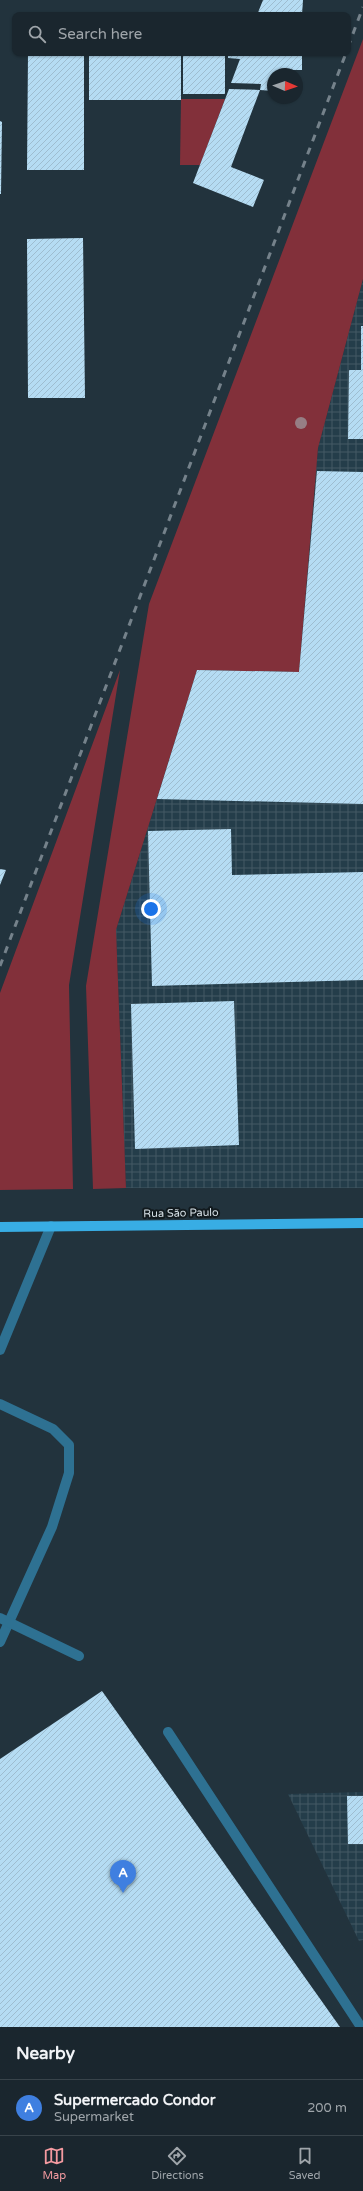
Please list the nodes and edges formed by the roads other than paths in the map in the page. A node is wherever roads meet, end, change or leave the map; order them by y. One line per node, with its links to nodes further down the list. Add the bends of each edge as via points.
1 (363, 1223): 2 (main road, Rua São Paulo)
2 (51, 1226): 3 (main road, Rua São Paulo); 4 (lane)
3 (0, 1227)
4 (0, 1350)
5 (0, 1404): 6 (lane, via 53,1429 69,1446 69,1473 52,1527)
6 (4, 1620): 7 (lane); 8 (lane)
7 (0, 1642)
8 (79, 1656)
9 (168, 1732): 10 (lane)
10 (361, 2027)

